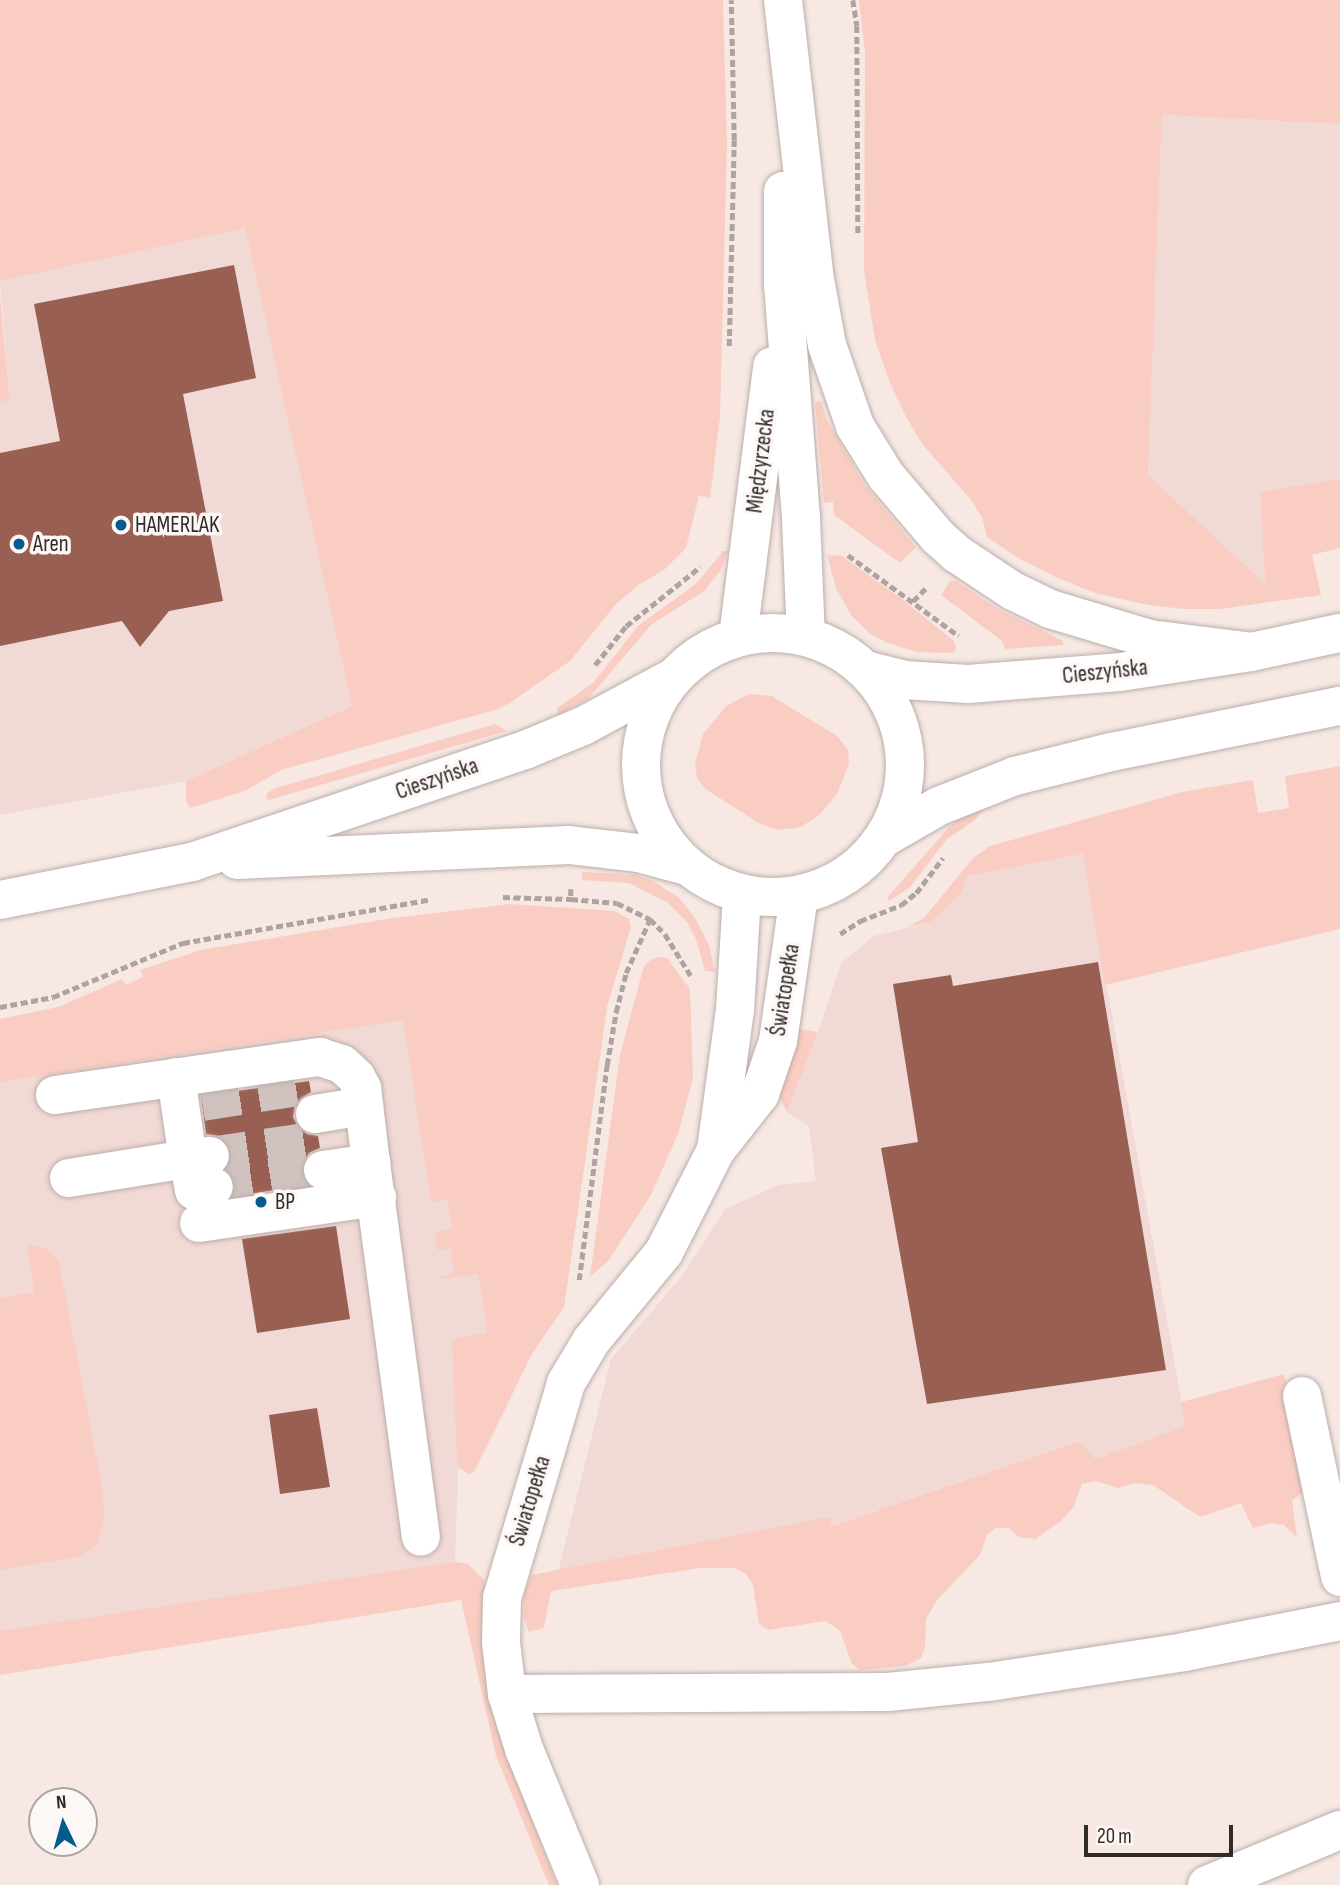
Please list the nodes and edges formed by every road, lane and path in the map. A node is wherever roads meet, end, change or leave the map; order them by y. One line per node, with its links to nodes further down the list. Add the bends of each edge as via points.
1 (731, 0): 6 (path, via 734,140)
2 (782, 0): 5 (main road, Międzyrzecka); 11 (main road, via 814,274 827,345 855,426 886,477 957,554 1050,609 1150,639)
3 (853, 0): 4 (path)
4 (858, 246)
5 (783, 284): 9 (main road, Międzyrzecka, via 802,519); 10 (main road, Międzyrzecka)
6 (729, 359)
7 (703, 563): 12 (path, via 626,626)
8 (1340, 634): 11 (main road, Cieszyńska)
9 (806, 636): 10 (main road, via 772,631); 13 (main road, via 840,648)
10 (738, 637): 14 (main road, via 703,652)
11 (1251, 652): 13 (main road, Cieszyńska, via 1120,672 968,684 913,681)
12 (594, 667)
13 (869, 671): 16 (main road, via 886,695 900,744 897,804)
14 (673, 677): 17 (main road, Cieszyńska, via 583,726 526,750); 18 (main road, via 651,713 640,754 643,796 660,835)
15 (1340, 706): 16 (main road, via 1015,776 939,806)
16 (887, 836): 20 (main road, via 849,875)
17 (192, 862): 18 (main road, Cieszyńska, via 569,845 638,853); 24 (main road, Cieszyńska)
18 (687, 866): 19 (main road, via 713,884)
19 (742, 895): 20 (main road, via 770,899); 30 (main road, Światopełka, via 735,1010)
20 (799, 896): 30 (main road, Światopełka, via 770,1068 760,1094)
21 (490, 897): 23 (path)
22 (434, 899): 26 (path, via 183,943 53,997)
23 (571, 899)
24 (0, 900)
25 (650, 919): 33 (path, via 626,973 617,1012)
26 (0, 1007)
27 (55, 1094): 28 (main road)
28 (195, 1131): 29 (main road, via 320,1057 342,1065); 31 (main road)
29 (367, 1135): 29 (main road, via 316,1127); 32 (main road); 35 (main road)
30 (716, 1150): 38 (main road, Światopełka, via 664,1252 591,1341 566,1383 502,1598)
31 (68, 1178)
32 (199, 1223)
33 (578, 1290)
34 (1302, 1396): 36 (main road)
35 (421, 1537)
36 (1340, 1577)
37 (1340, 1621): 38 (main road, via 1158,1656 989,1682 887,1692)
38 (507, 1694): 40 (main road, Światopełka, via 524,1749)
39 (1340, 1830): 41 (main road)
40 (580, 1885)
41 (1207, 1885)

